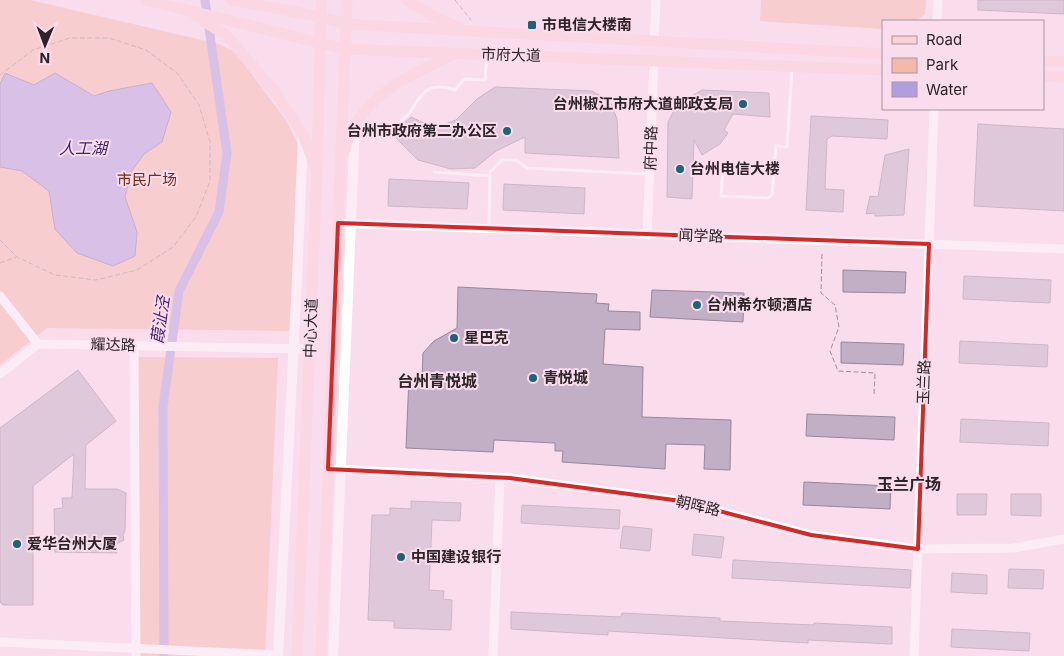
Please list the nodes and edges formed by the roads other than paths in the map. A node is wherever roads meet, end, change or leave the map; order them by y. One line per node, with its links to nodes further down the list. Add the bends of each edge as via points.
1 (146, 0): 8 (main road, 市府大道)
2 (232, 0): 9 (main road, 市府大道)
3 (322, 0): 9 (main road, 中心大道)
4 (347, 0): 11 (main road, 中心大道)
5 (406, 0): 12 (main road, via 431,16)
6 (656, 0): 13 (street)
7 (938, 0): 10 (street)
8 (188, 11): 14 (main road, 市府大道); 29 (main road, via 226,35 272,88)
9 (321, 17): 11 (main road, 市府大道); 14 (main road, 中心大道)
10 (937, 20)
11 (346, 24): 12 (main road, 市府大道); 15 (main road, 中心大道)
12 (465, 30): 13 (main road, 市府大道)
13 (654, 41): 18 (main road, 市府大道)
14 (320, 44): 15 (main road, 市府大道); 32 (main road, 中心大道)
15 (344, 49): 16 (main road, 市府大道); 31 (main road, 中心大道)
16 (456, 53): 17 (main road, 市府大道); 27 (main road, via 400,80 372,102)
17 (487, 54): 19 (main road, 市府大道); 28 (lane, via 485,80 464,79 454,90 446,87 427,90 416,100 412,111)
18 (882, 54)
19 (654, 61): 22 (main road, 市府大道); 34 (street, 府中路)
20 (1044, 61): 21 (main road)
21 (1064, 62)
22 (792, 66): 23 (main road, 市府大道); 30 (lane, via 787,147 776,146 772,195 768,198 722,196)
23 (882, 70)
24 (1044, 76): 25 (main road)
25 (1064, 77)
26 (934, 110): 40 (street, 玉兰路)
27 (355, 122): 31 (main road); 37 (main road)
28 (394, 126)
29 (303, 134): 32 (main road); 45 (main road)
30 (723, 169)
31 (340, 171): 36 (main road, 中心大道)
32 (317, 172): 46 (main road, 中心大道)
33 (434, 172): 35 (lane)
34 (650, 174): 35 (lane, via 527,168 516,160 502,160); 39 (street, 府中路)
35 (490, 176): 38 (lane)
36 (338, 223): 37 (street, 闻学路); 48 (main road, 中心大道)
37 (351, 224): 38 (street, 闻学路); 49 (main road)
38 (488, 229): 39 (street, 闻学路)
39 (648, 235): 40 (street, 闻学路)
40 (929, 244): 41 (street, 闻学路); 52 (street, 玉兰路)
41 (1064, 249)
42 (0, 296): 43 (street)
43 (38, 344): 44 (street, 耀达路); 47 (street)
44 (134, 346): 45 (street, 耀达路); 54 (street)
45 (293, 349): 46 (street, 耀达路); 55 (main road)
46 (310, 349): 56 (main road, 中心大道)
47 (0, 374)
48 (328, 469): 49 (street, 朝晖路); 57 (main road, 中心大道)
49 (341, 469): 50 (street, 朝晖路); 58 (main road)
50 (500, 478): 52 (street, 朝晖路, via 681,501 811,535); 59 (street)
51 (1064, 539): 52 (street, 朝晖路, via 1014,548)
52 (918, 549): 60 (street, 玉兰路)
53 (0, 642): 54 (street)
54 (139, 651): 55 (street)
55 (278, 656): 56 (main road)
56 (297, 656)
57 (320, 656)
58 (333, 656)
59 (493, 656)
60 (914, 656)

